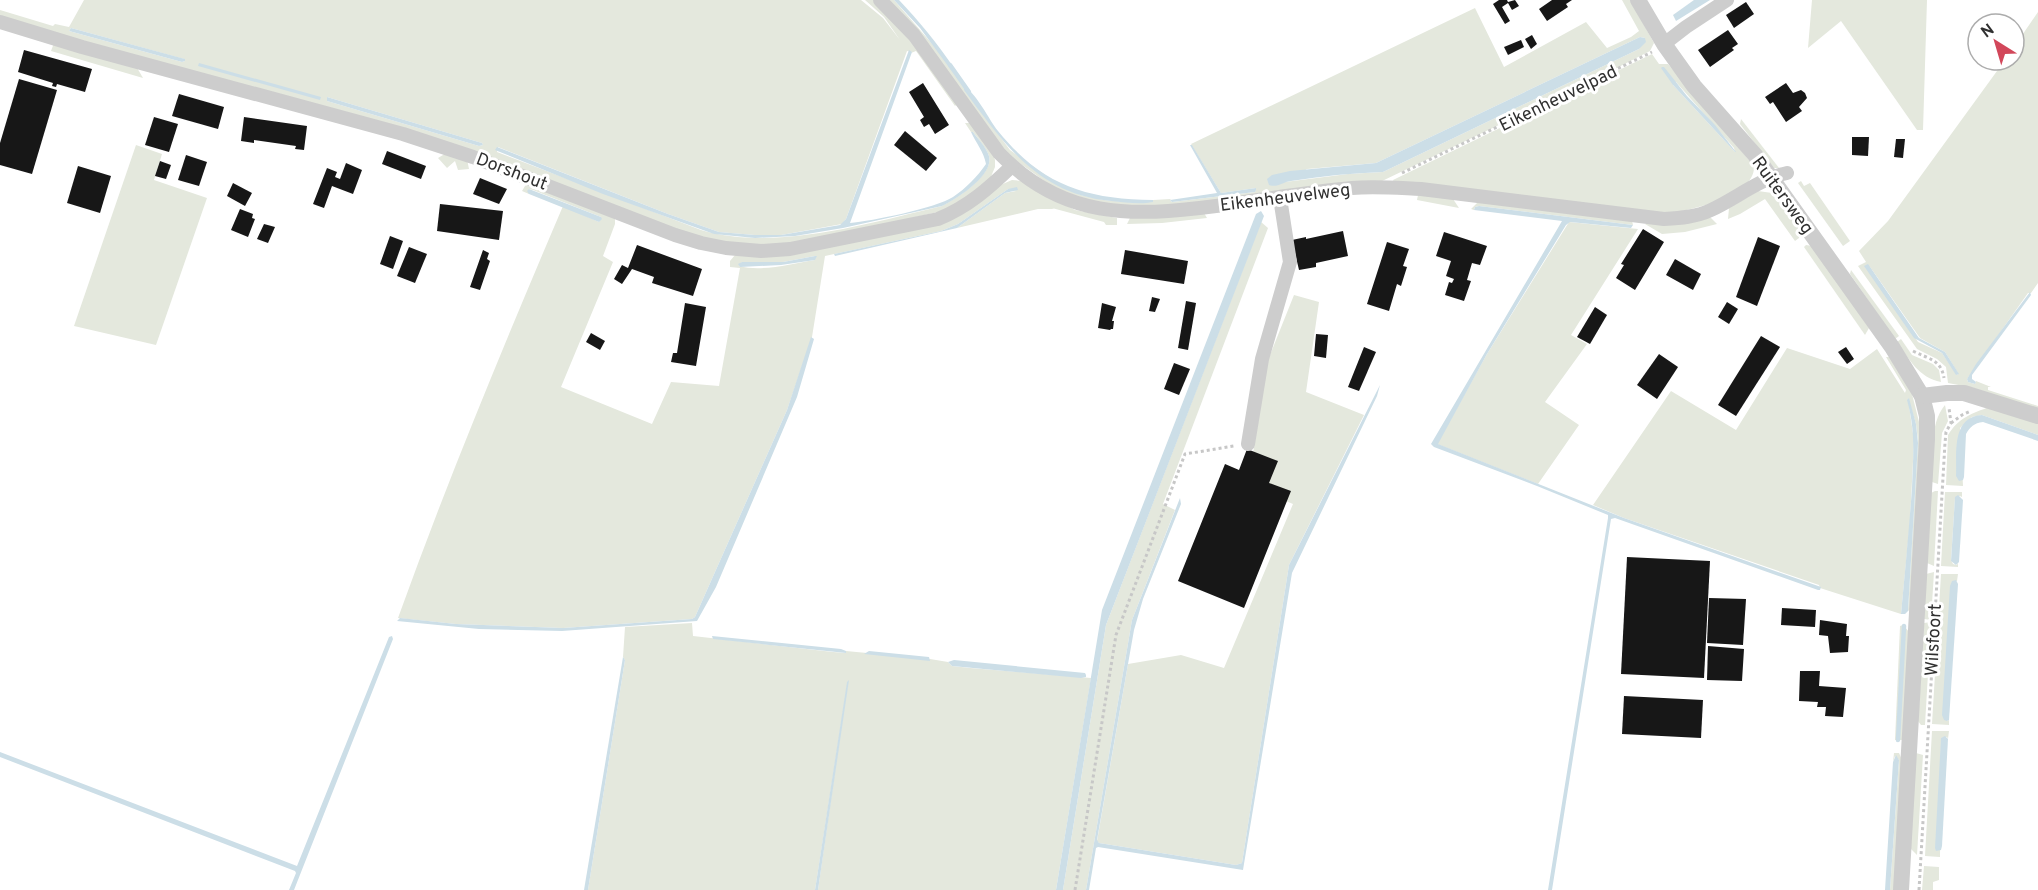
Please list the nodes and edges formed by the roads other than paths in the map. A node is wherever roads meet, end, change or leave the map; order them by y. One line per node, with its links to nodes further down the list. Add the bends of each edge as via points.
1 (880, 0): 6 (street, Eikenheuvelweg, via 914,34)
2 (1638, 0): 5 (street, Ruitersweg)
3 (1727, 0): 5 (street)
4 (0, 22): 6 (street, Dorshout, via 403,134 473,156 675,235 726,248 790,249 938,219 974,200)
5 (1664, 44): 8 (street, Ruitersweg)
6 (1012, 166): 9 (street, Eikenheuvelweg, via 1060,197 1108,210 1183,210)
7 (1787, 173): 8 (street, Eikenheuvelweg)
8 (1770, 177): 9 (street, Eikenheuvelweg, via 1709,211 1664,219 1385,187); 10 (street, Ruitersweg, via 1893,347)
9 (1280, 198): 12 (street, via 1290,262 1262,359)
10 (1922, 396): 11 (street, via 1964,393); 13 (street, Wilsfoort, via 1927,439)
11 (2038, 416)
12 (1248, 444)
13 (1901, 890)

